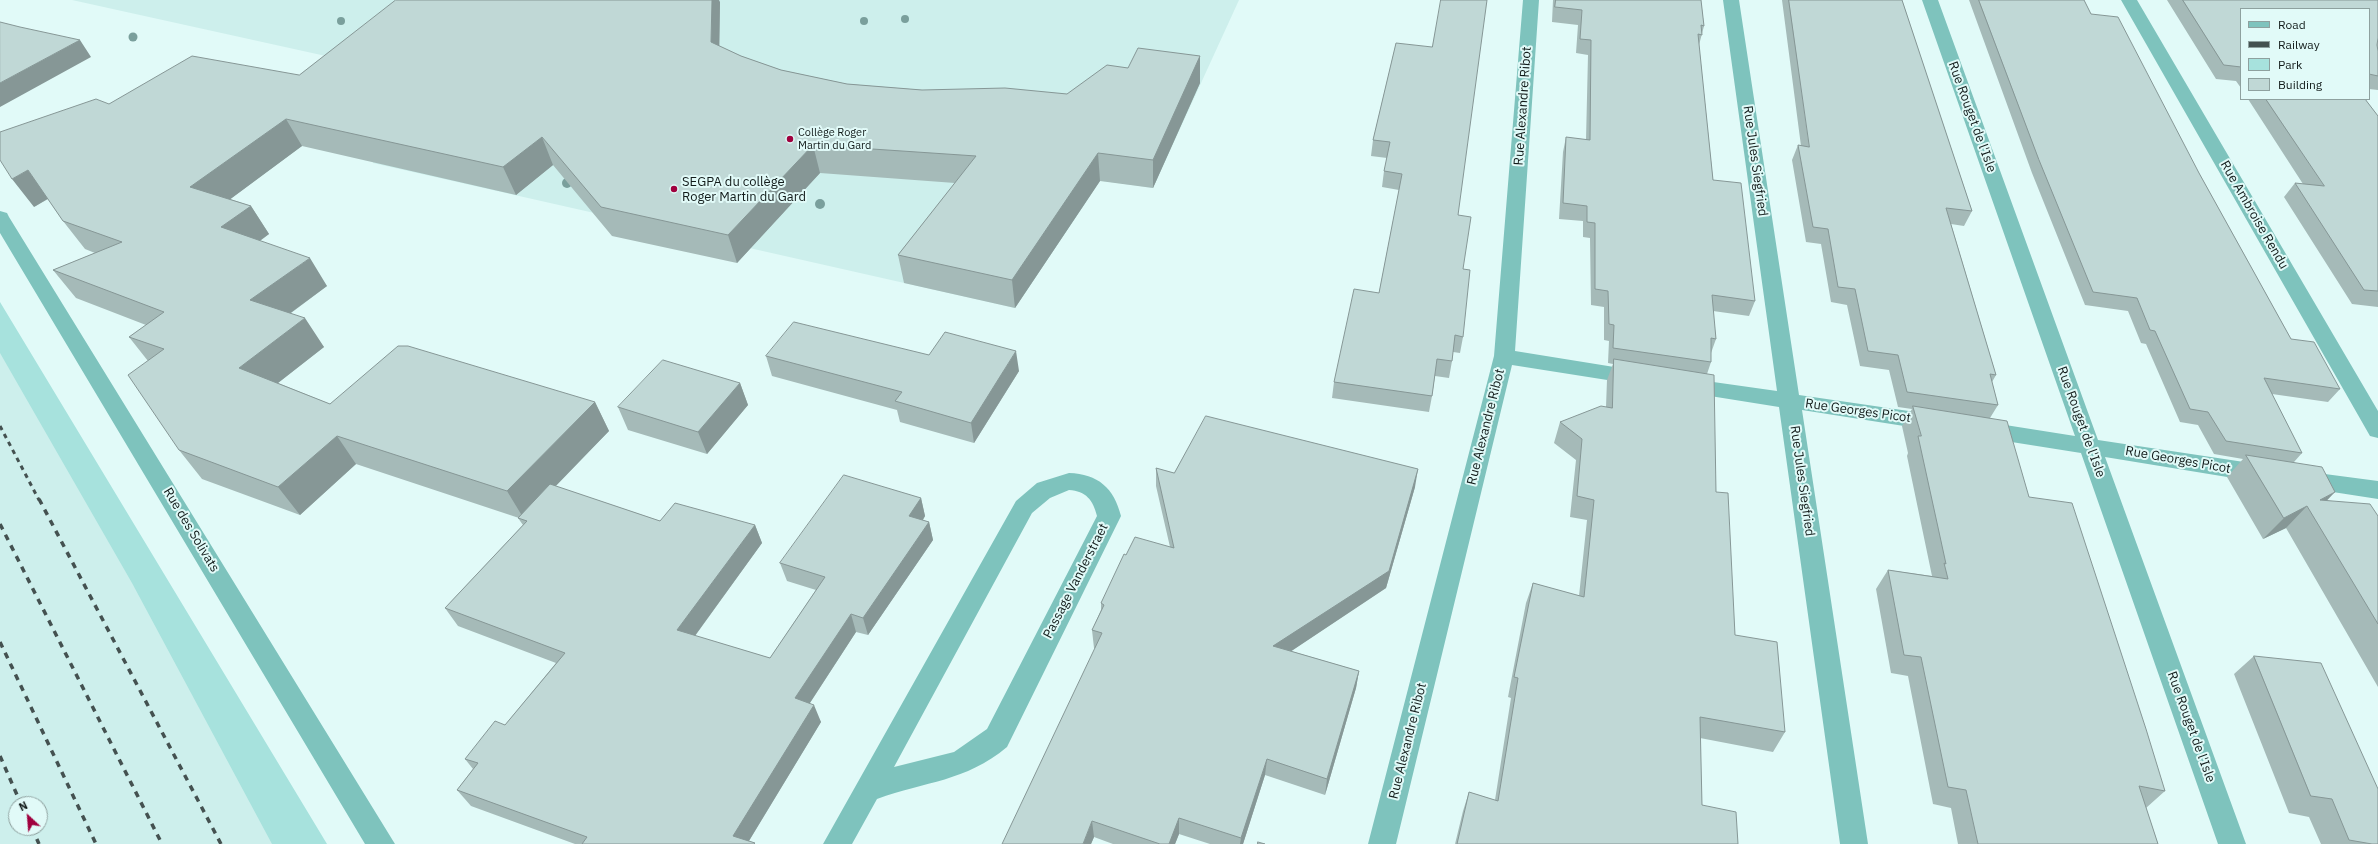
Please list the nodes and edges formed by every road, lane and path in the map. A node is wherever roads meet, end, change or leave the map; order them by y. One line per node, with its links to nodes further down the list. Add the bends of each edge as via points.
1 (1531, 0): 6 (street, Rue Alexandre Ribot)
2 (1731, 0): 7 (street, Rue Jules Siegfried)
3 (1930, 0): 9 (street, Rue Rouget de l'Isle)
4 (2129, 0): 8 (street, Rue Ambroise Rendu)
5 (0, 217): 12 (street, Rue des Solivats)
6 (1504, 356): 7 (street, Rue Georges Picot); 14 (street, Rue Alexandre Ribot)
7 (1790, 401): 9 (street, Rue Georges Picot); 15 (street, Rue Jules Siegfried)
8 (2378, 430)
9 (2090, 445): 10 (street, Rue Georges Picot, via 2284,478); 16 (street, Rue Rouget de l'Isle)
10 (2378, 490)
11 (870, 788): 11 (street, Passage Vanderstraet, via 912,774 954,767 978,755 997,738 1109,516 1107,502 1097,490 1086,482 1066,482 1049,487 1024,507); 13 (street, Passage Vanderstraet)
12 (380, 844)
13 (837, 844)
14 (1382, 844)
15 (1854, 844)
16 (2232, 844)

